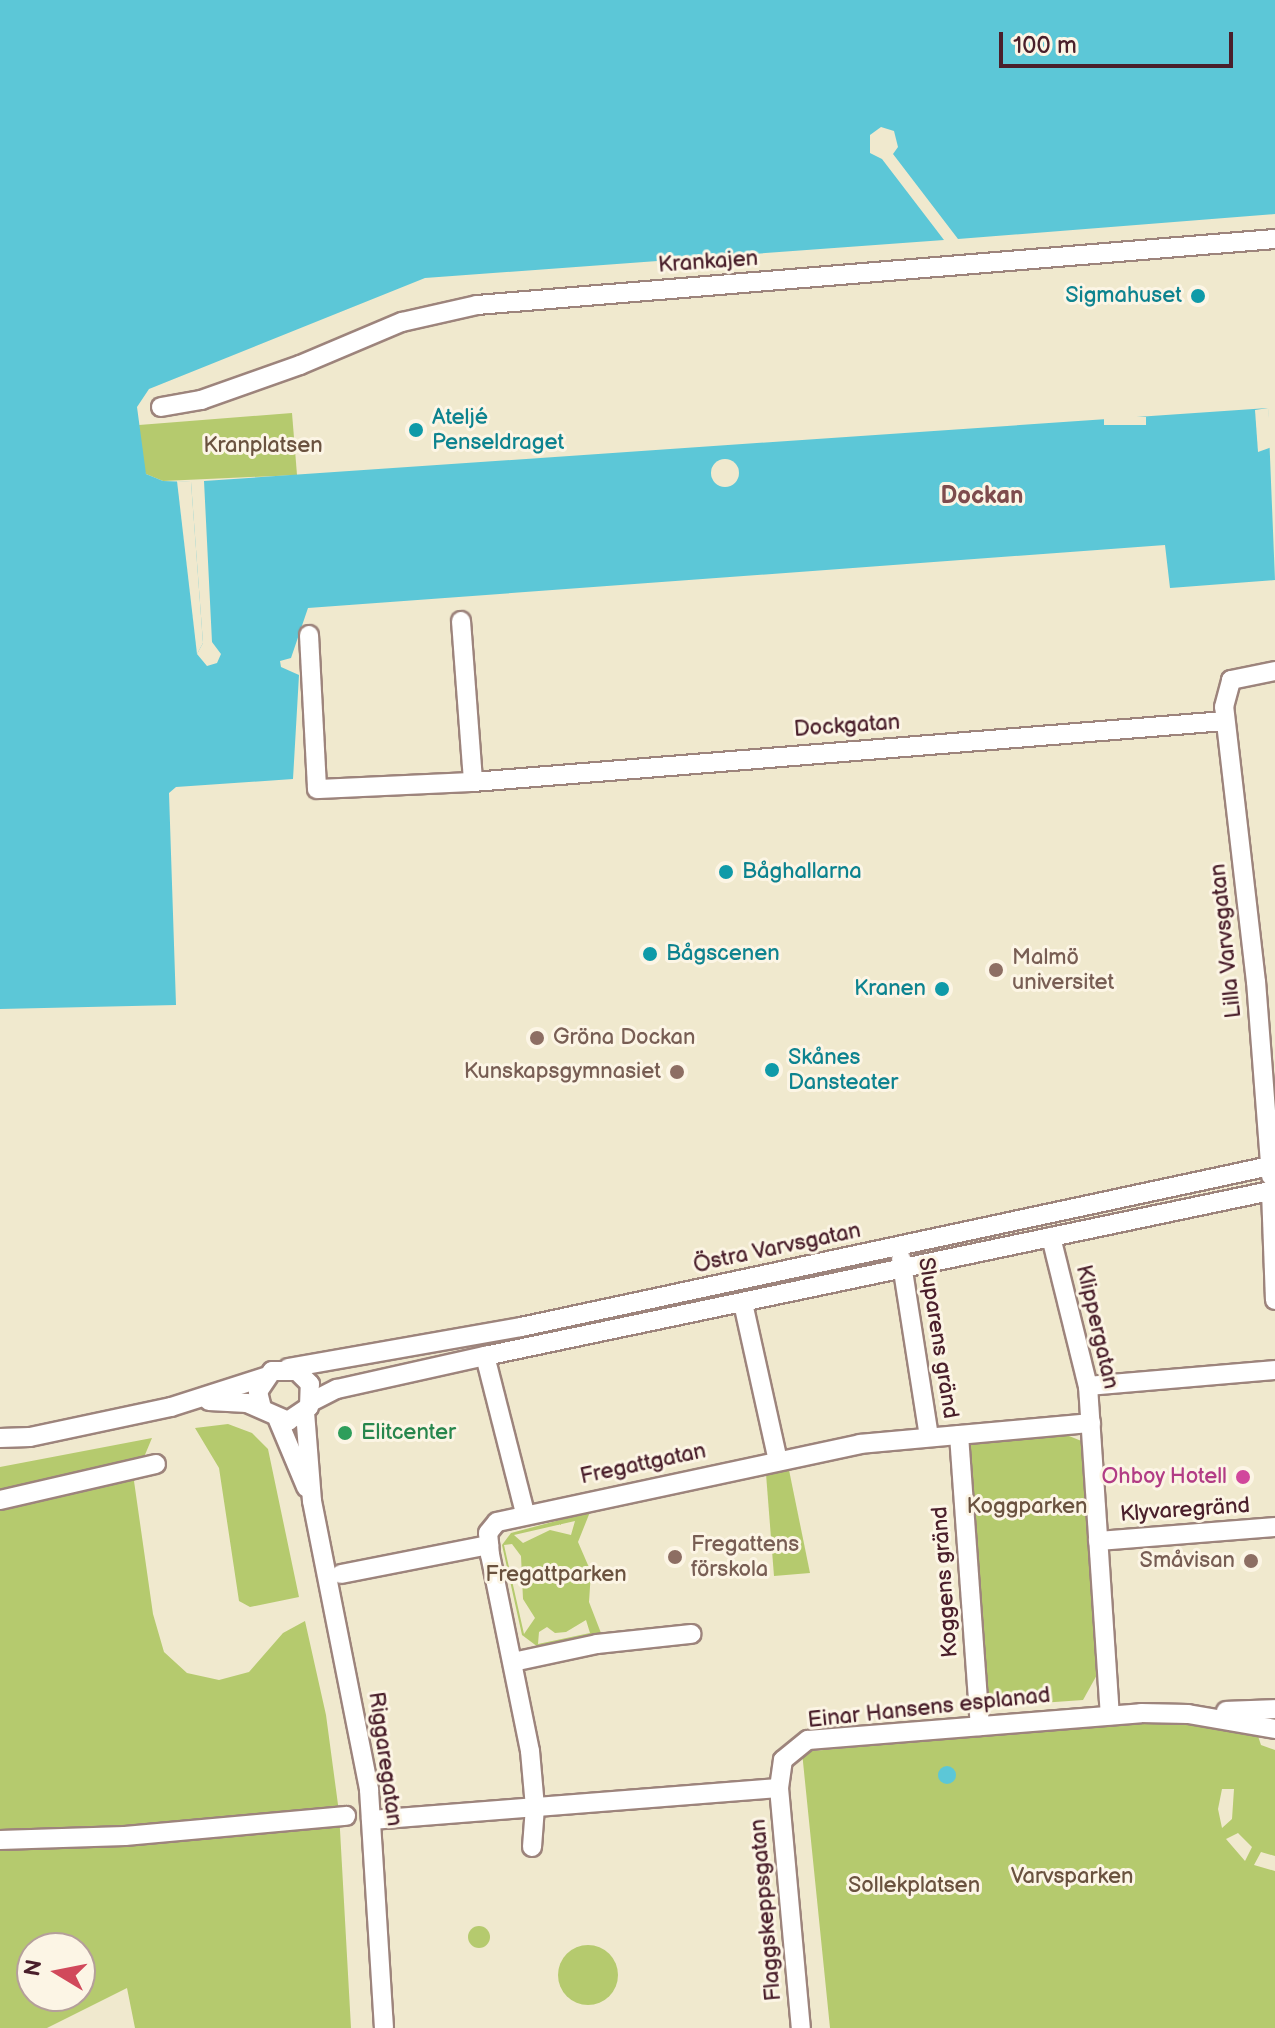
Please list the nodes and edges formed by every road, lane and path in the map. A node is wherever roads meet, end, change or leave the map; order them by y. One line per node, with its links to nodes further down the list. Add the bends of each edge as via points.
1 (1275, 239): 2 (street, Krankajen, via 477,305 402,322 201,400)
2 (161, 407)
3 (461, 621): 7 (street)
4 (309, 635): 7 (street, Dockgatan, via 317,789)
5 (1275, 671): 6 (street, Lilla Varvsgatan, via 1245,673 1227,686)
6 (1225, 721): 7 (street, Dockgatan); 8 (street, Lilla Varvsgatan)
7 (473, 782)
8 (1273, 1165): 9 (street, Lilla Varvsgatan); 11 (street, Östra Varvsgatan)
9 (1274, 1193): 10 (street, Östra Varvsgatan); 13 (street, Lilla Varvsgatan)
10 (1051, 1237): 12 (street, Östra Varvsgatan); 19 (street, Klippergatan)
11 (898, 1246): 12 (street, Sluparens gränd); 16 (street, Östra Varvsgatan, via 521,1327)
12 (903, 1269): 14 (street, Östra Varvsgatan); 26 (street, Sluparens gränd)
13 (1275, 1300)
14 (743, 1303): 15 (street, Östra Varvsgatan); 28 (street)
15 (485, 1356): 21 (street, Östra Varvsgatan, via 337,1389); 32 (street)
16 (288, 1368): 18 (street); 21 (street, via 310,1384)
17 (1275, 1370): 19 (street)
18 (265, 1377): 20 (street); 22 (street, via 258,1392)
19 (1088, 1386): 24 (street, Klippergatan)
20 (200, 1400): 22 (street); 27 (street, via 30,1437)
21 (308, 1407): 23 (street, via 294,1420); 31 (street, Riggaregatan)
22 (262, 1408): 23 (street)
23 (278, 1420): 31 (street, Riggaregatan)
24 (1091, 1423): 25 (street, Fregattgatan); 34 (street, Klippergatan)
25 (959, 1435): 26 (street, Fregattgatan); 42 (street, Koggens gränd)
26 (929, 1437): 28 (street, Fregattgatan)
27 (0, 1438)
28 (778, 1461): 32 (street, Fregattgatan)
29 (156, 1464): 30 (street)
30 (0, 1500)
31 (312, 1501): 47 (street, Riggaregatan, via 356,1713)
32 (525, 1513): 35 (street, Fregattgatan, via 497,1522 488,1533)
33 (1275, 1527): 34 (street, Klyvaregränd)
34 (1098, 1541): 41 (street, Klippergatan)
35 (489, 1545): 36 (street); 38 (street)
36 (341, 1574)
37 (691, 1634): 38 (street, via 601,1644)
38 (513, 1662): 45 (street)
39 (1275, 1709): 40 (street, Einar Hansens esplanad)
40 (1188, 1714): 41 (street, Einar Hansens esplanad); 43 (street, Einar Hansens esplanad)
41 (1110, 1715): 42 (street, Einar Hansens esplanad)
42 (980, 1726): 44 (street, Einar Hansens esplanad, via 808,1740 783,1760)
43 (1275, 1729)
44 (779, 1788): 45 (street); 51 (street, Flaggskeppsgatan)
45 (535, 1807): 47 (street); 49 (street)
46 (346, 1816): 48 (street, via 125,1836)
47 (371, 1820): 50 (street, Riggaregatan)
48 (0, 1840)
49 (532, 1847)
50 (384, 2028)
51 (801, 2028)

